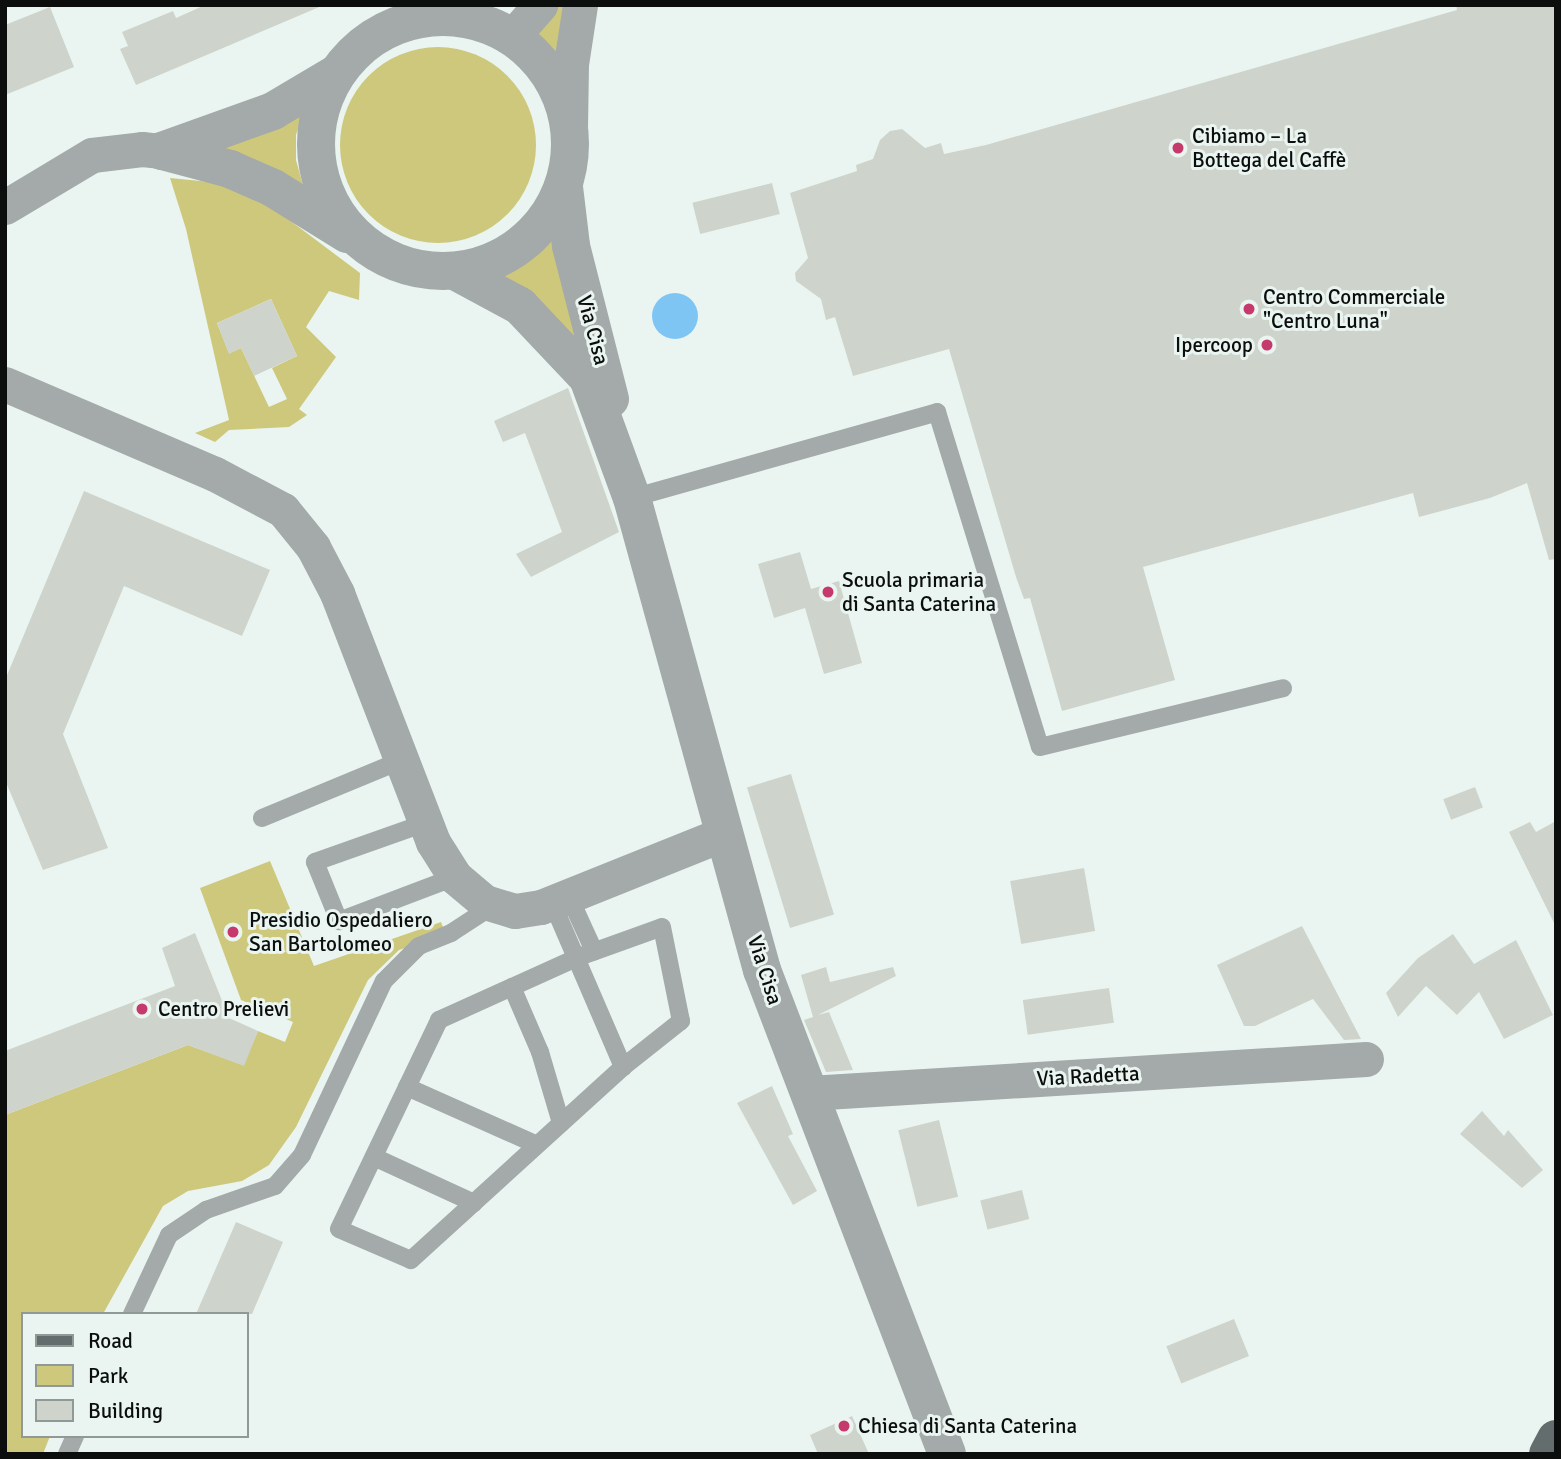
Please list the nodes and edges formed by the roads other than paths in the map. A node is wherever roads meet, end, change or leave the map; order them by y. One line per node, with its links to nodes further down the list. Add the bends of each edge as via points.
1 (381, 5): 6 (street)
2 (540, 5): 5 (street)
3 (580, 5): 7 (street, via 571,64)
4 (467, 13): 5 (street); 6 (street, via 398,25 364,44)
5 (512, 37): 7 (street, via 540,61 560,93)
6 (343, 67): 8 (street, via 273,111); 11 (street, via 321,109 316,147 323,185 340,220)
7 (570, 128): 9 (street)
8 (163, 151): 10 (street, via 92,155); 11 (street, via 230,169 274,188)
9 (564, 187): 12 (street, via 547,219 522,245 490,263); 14 (street, Via Cisa, via 571,246)
10 (5, 207)
11 (368, 247): 12 (street, via 405,265)
12 (455, 271): 14 (street, Via Cisa, via 520,306 581,369)
13 (5, 384): 16 (street, via 215,474 283,510 313,547 337,593)
14 (628, 485): 15 (lane, via 937,412 1040,747); 19 (street, Via Cisa)
15 (1283, 688)
16 (402, 760): 17 (lane); 18 (street)
17 (262, 818)
18 (428, 822): 20 (street, via 433,842); 20 (lane, via 315,862 339,921)
19 (724, 833): 21 (street); 28 (street, Via Cisa, via 762,970)
20 (455, 877): 22 (street)
21 (560, 898): 22 (street, via 514,911); 23 (lane)
22 (494, 905): 33 (lane, via 451,933 419,946 384,981 302,1155 275,1186 206,1210 169,1235)
23 (585, 954): 24 (lane); 26 (lane); 26 (lane, via 662,927 681,1021)
24 (512, 987): 27 (lane, via 439,1020); 29 (lane, via 540,1052)
25 (1366, 1059): 28 (street, Via Radetta)
26 (623, 1067): 29 (lane)
27 (407, 1087): 30 (lane); 31 (lane)
28 (810, 1093): 37 (street, Via Cisa)
29 (561, 1123): 30 (lane)
30 (537, 1145): 32 (lane)
31 (374, 1157): 32 (lane); 32 (lane, via 340,1229 411,1260)
32 (474, 1203)
33 (133, 1312)
34 (74, 1438): 36 (lane)
35 (1556, 1440): 38 (main road)
36 (67, 1454)
37 (947, 1454)
38 (1548, 1454)

